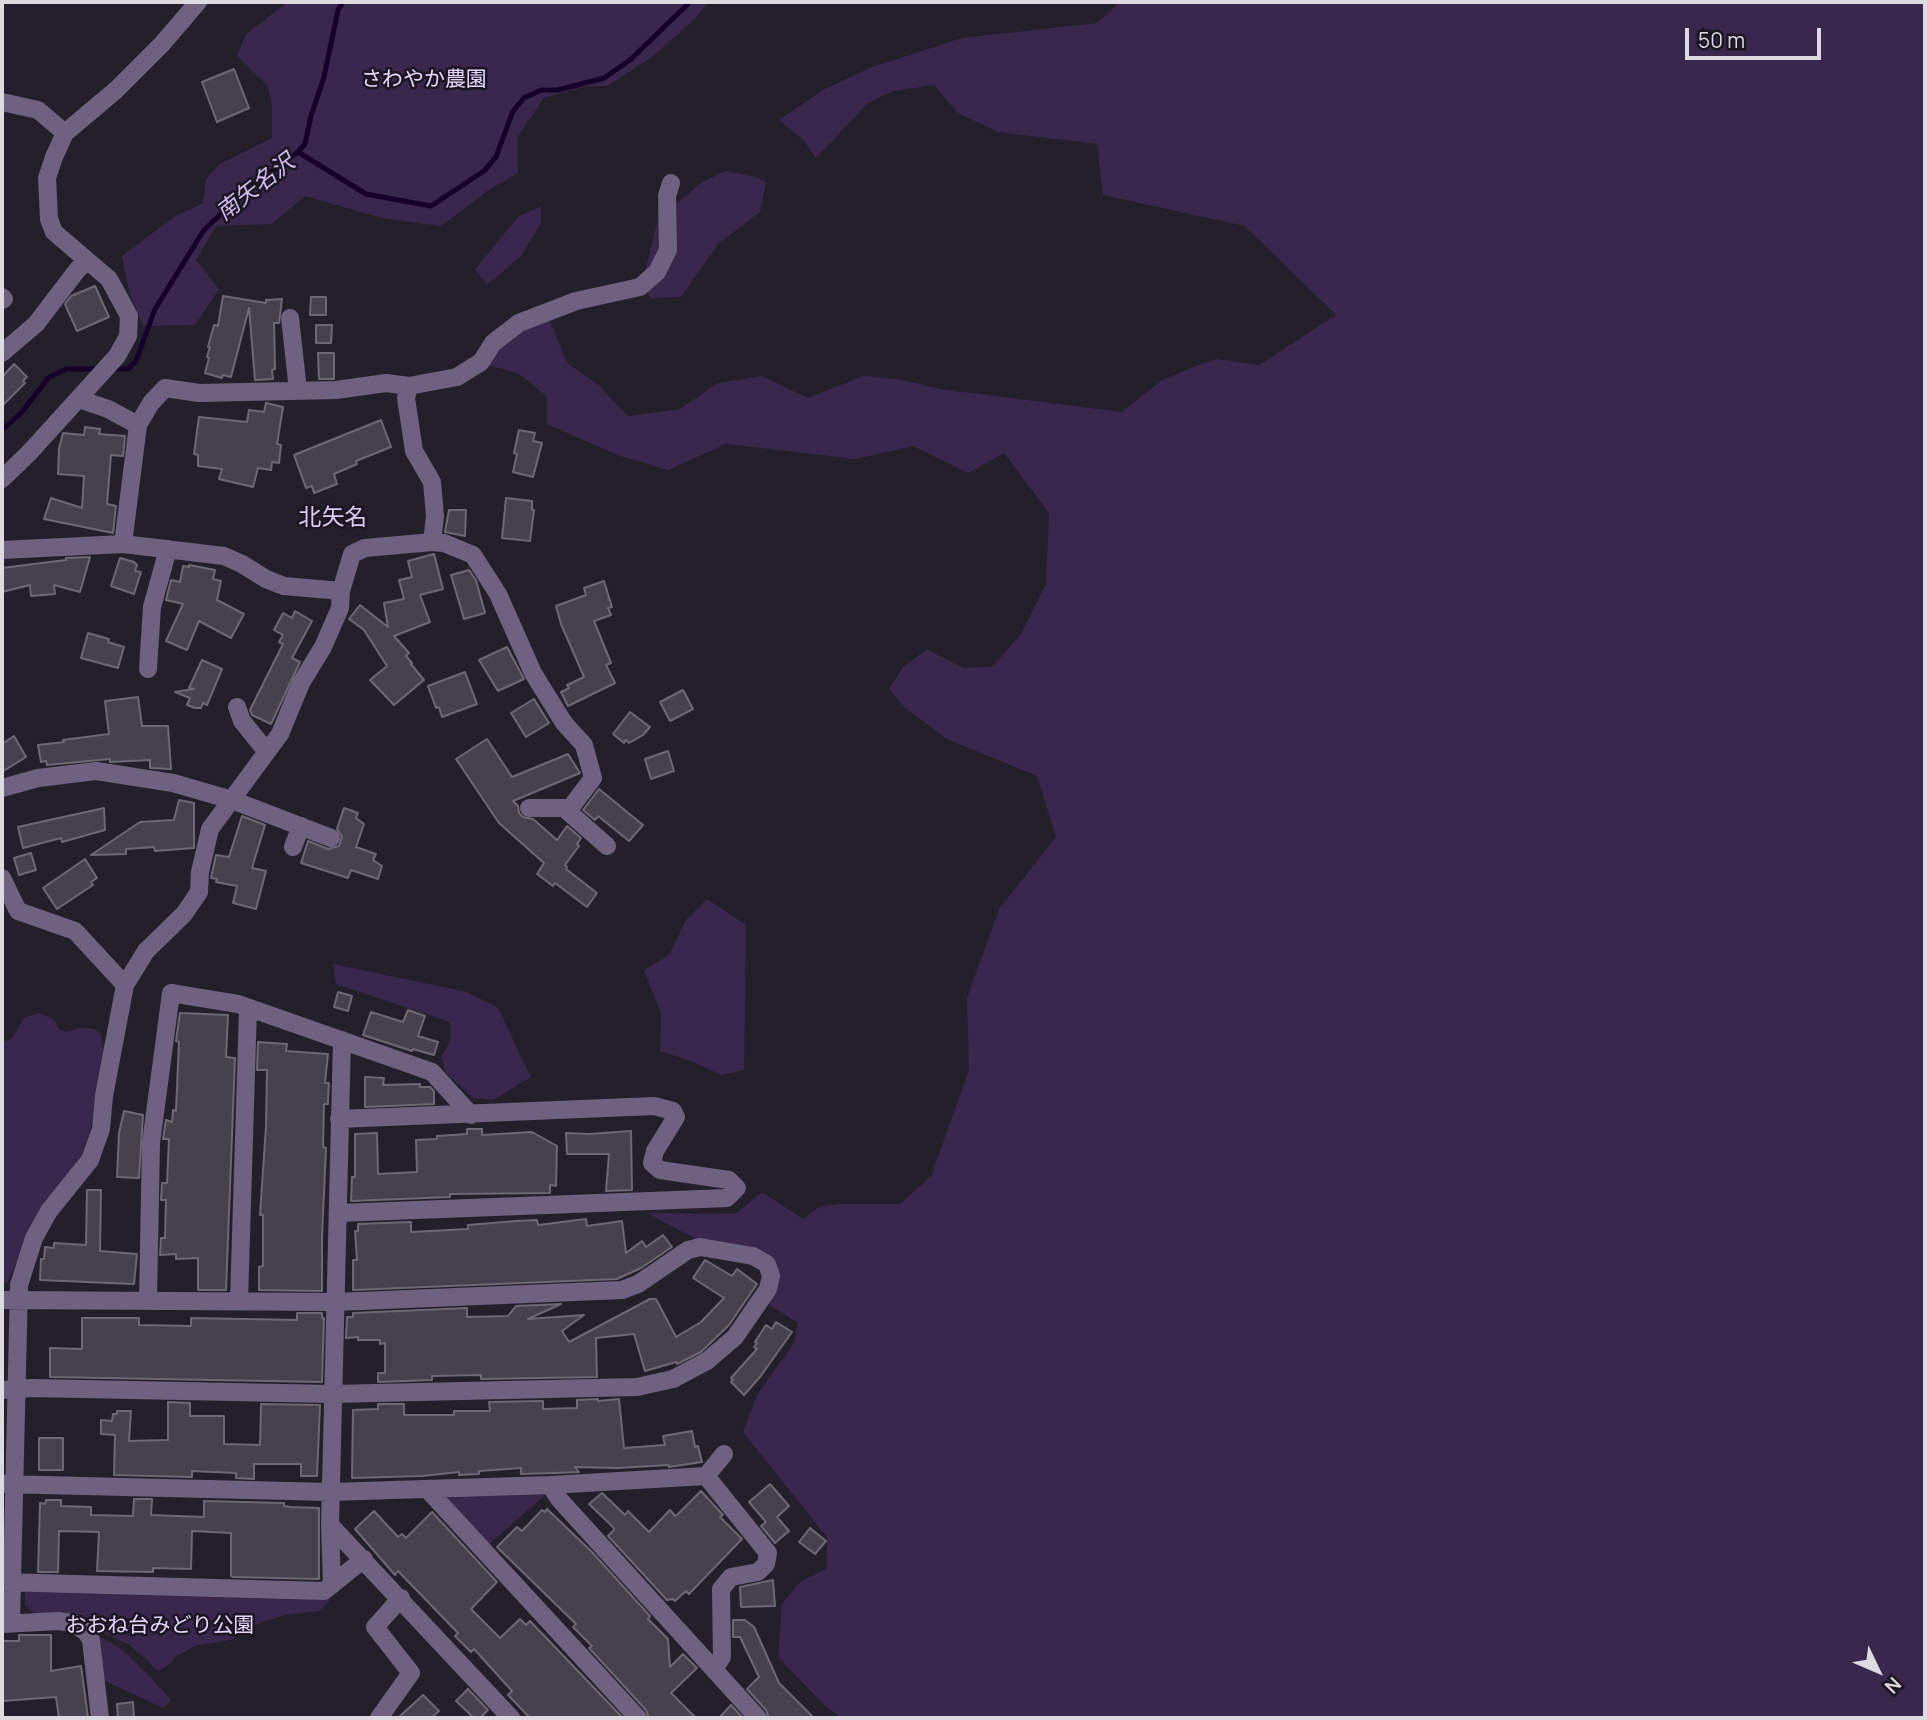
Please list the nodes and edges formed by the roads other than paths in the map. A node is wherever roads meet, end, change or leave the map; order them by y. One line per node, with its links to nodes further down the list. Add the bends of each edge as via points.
1 (189, 5): 3 (street, via 116,90)
2 (2, 102): 3 (street, via 38,110)
3 (65, 133): 5 (street, via 47,178 49,219 54,232)
4 (671, 183): 8 (street, via 668,250 657,272 640,288 576,301 519,323 481,362 457,377)
5 (88, 261): 7 (street, via 36,324); 10 (street, via 109,279 129,316 128,336 117,356)
6 (290, 318): 9 (street)
7 (2, 353)
8 (409, 386): 9 (street, via 386,383); 13 (street, via 406,398 414,451 432,482 436,516)
9 (298, 390): 11 (street, via 199,393 165,388)
10 (79, 399): 11 (street); 12 (street)
11 (138, 425): 14 (street)
12 (2, 479)
13 (432, 542): 17 (street, via 365,548 352,554); 24 (street, via 473,555 498,594 533,673 564,723 584,745 593,778)
14 (123, 544): 15 (street); 16 (street)
15 (168, 549): 17 (street, via 224,556 284,586); 18 (street, via 152,607)
16 (2, 550)
17 (341, 591): 20 (street, via 340,608 323,647)
18 (148, 669)
19 (237, 707): 20 (street, via 242,721)
20 (267, 752): 22 (street)
21 (2, 788): 22 (street, via 96,771 173,783)
22 (232, 800): 25 (street); 30 (street, via 210,829 199,892 184,914 146,951)
23 (529, 808): 24 (street)
24 (568, 811): 27 (street)
25 (301, 826): 26 (street); 28 (street)
26 (331, 838)
27 (607, 846)
28 (293, 847)
29 (2, 878): 30 (street, via 18,911 75,931)
30 (125, 985): 36 (street, via 101,1129 90,1160 49,1211)
31 (248, 1008): 32 (street); 37 (street, via 172,993 151,1143); 38 (street)
32 (342, 1040): 33 (street, via 432,1072); 34 (street)
33 (471, 1115): 34 (street); 35 (street, via 654,1106 673,1111 676,1117 652,1163 660,1170 729,1180 737,1188 727,1198)
34 (339, 1119): 35 (street)
35 (339, 1213): 39 (street)
36 (10, 1300): 37 (street); 40 (street)
37 (148, 1300): 38 (street)
38 (239, 1301): 39 (street)
39 (336, 1302): 41 (street); 41 (street, via 622,1290 700,1247 753,1256 767,1264 771,1276 768,1289 735,1337 706,1361 673,1379 637,1387)
40 (9, 1389): 41 (street); 44 (street)
41 (332, 1394): 47 (street)
42 (724, 1454): 43 (street)
43 (706, 1476): 45 (street); 54 (street, via 768,1553 758,1572 731,1577 721,1589 722,1657)
44 (8, 1484): 47 (street); 50 (street)
45 (550, 1485): 46 (street); 54 (street)
46 (428, 1489): 47 (street); 58 (street)
47 (330, 1492): 48 (street)
48 (330, 1525): 49 (street); 51 (street)
49 (364, 1559): 51 (street); 52 (street)
50 (7, 1582): 51 (street, via 324,1591); 53 (street)
51 (332, 1585)
52 (401, 1598): 56 (street, via 375,1627 411,1673); 57 (street)
53 (6, 1623): 55 (street, via 58,1621 86,1632 91,1640)
54 (714, 1669): 59 (street)
55 (100, 1718)
56 (379, 1718)
57 (511, 1718)
58 (638, 1718)
59 (758, 1718)

